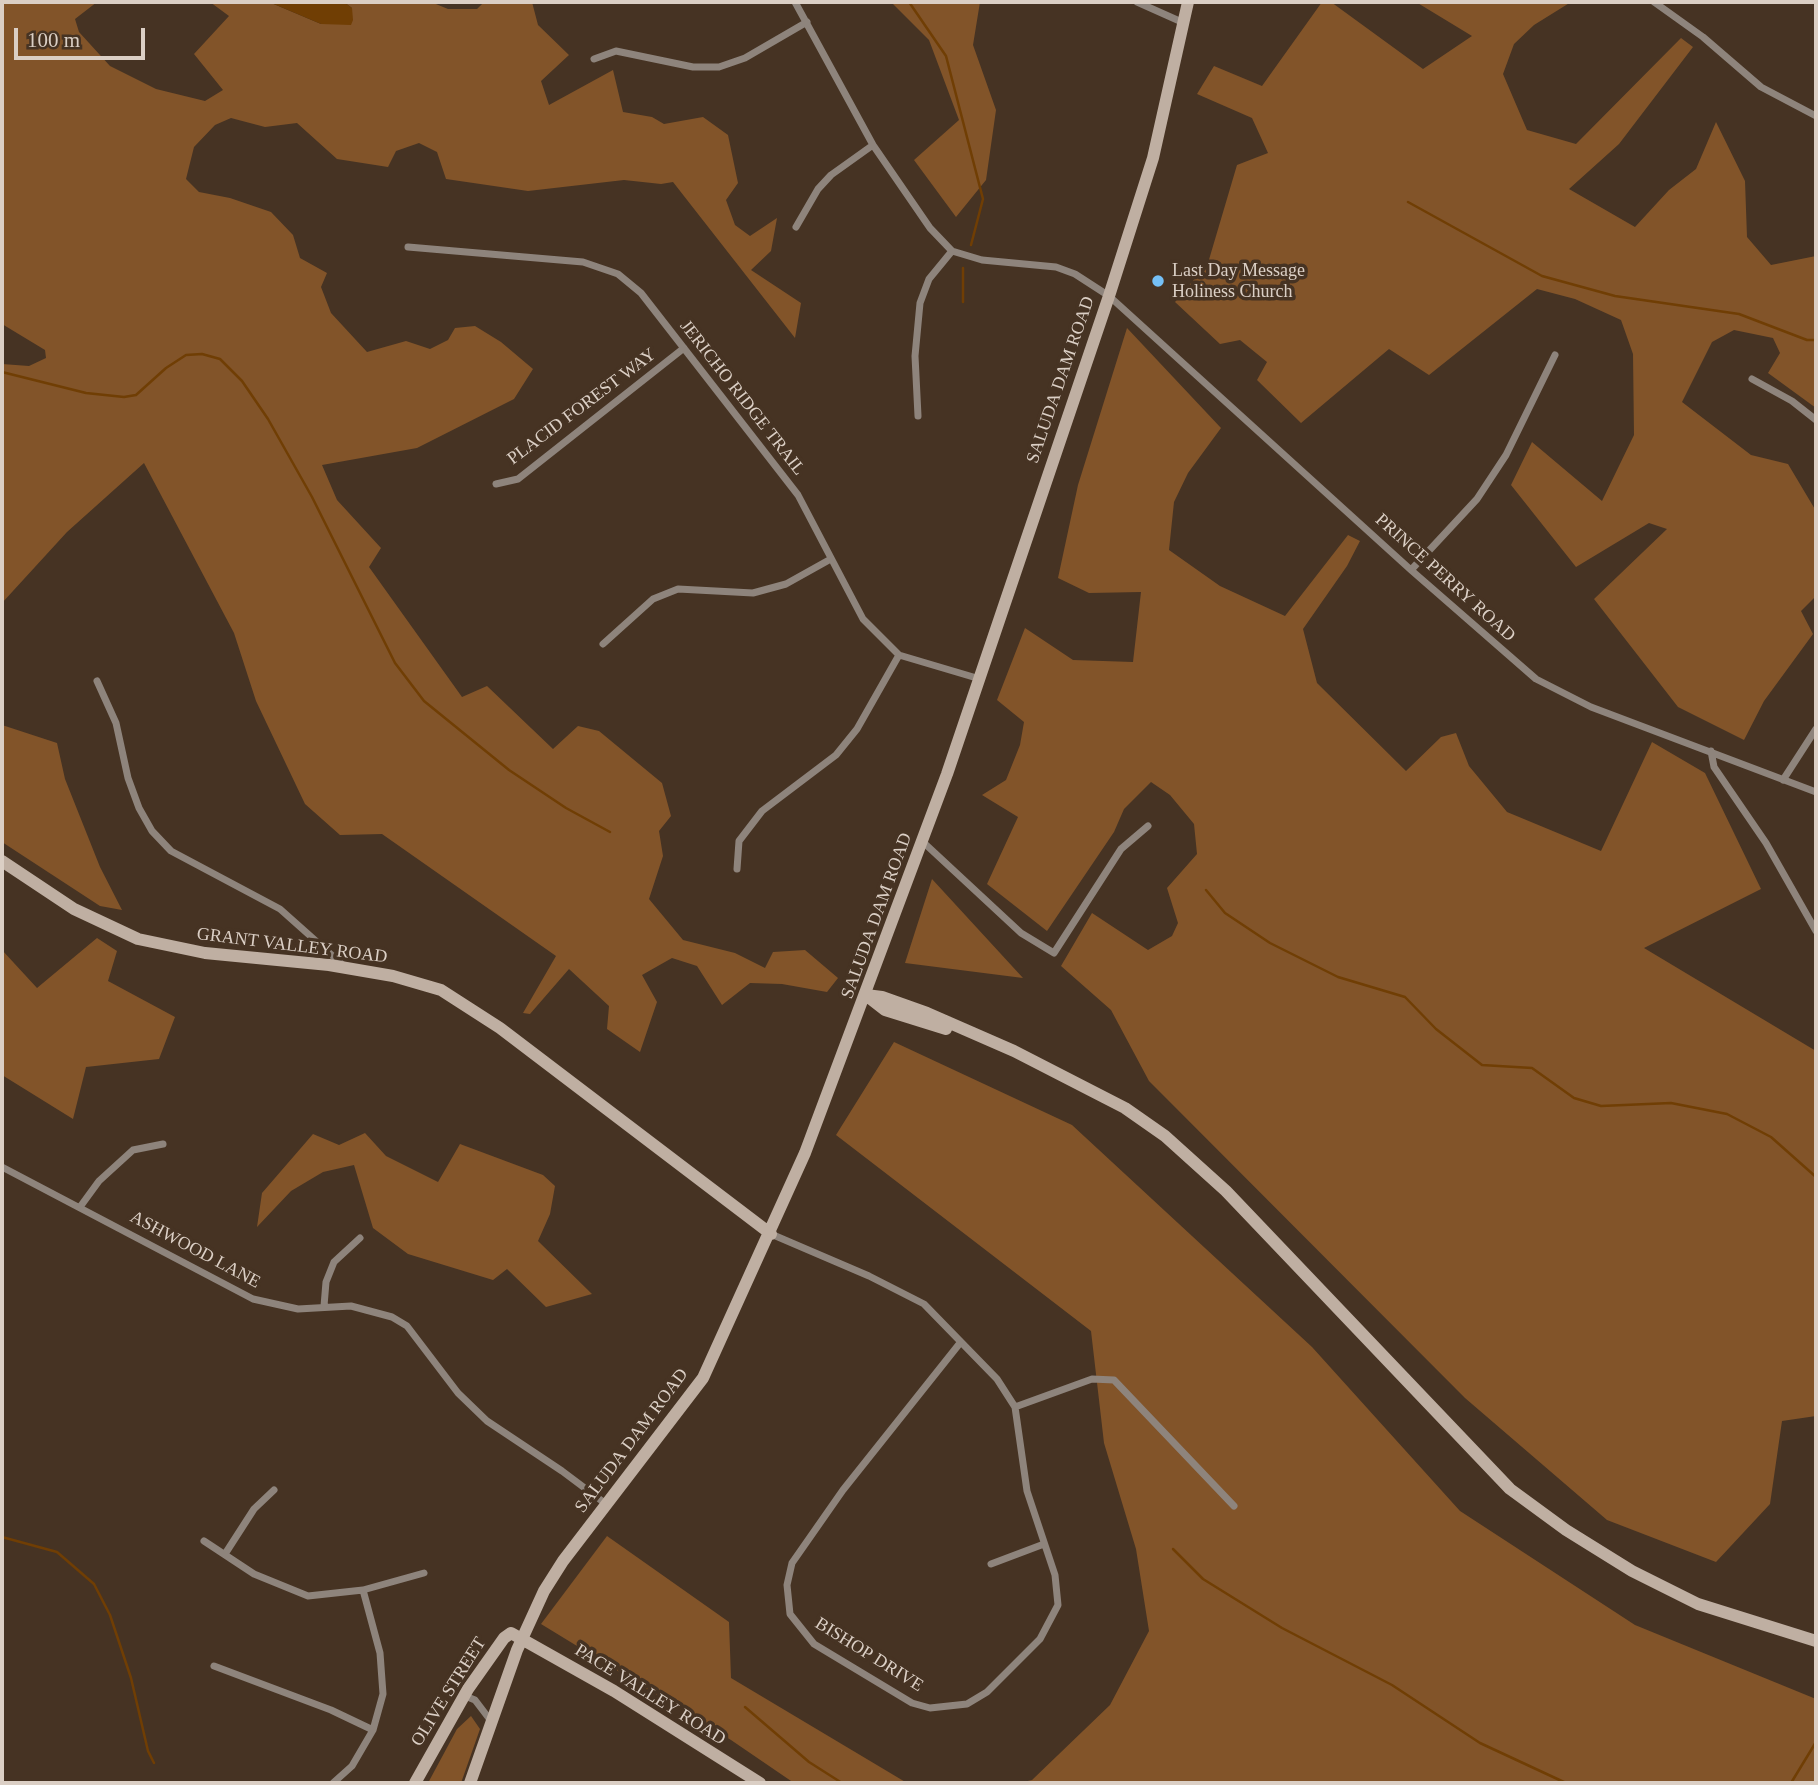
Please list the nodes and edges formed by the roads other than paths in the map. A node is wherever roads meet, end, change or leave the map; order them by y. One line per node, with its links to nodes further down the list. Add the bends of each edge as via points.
1 (795, 2): 5 (street)
2 (1137, 2): 6 (street)
3 (1188, 2): 6 (street, SALUDA DAM ROAD)
4 (1654, 2): 8 (street, via 1761,87)
5 (807, 22): 7 (street, via 745,58 719,67 616,51); 9 (street)
6 (1184, 24): 13 (street, SALUDA DAM ROAD, via 1153,158)
7 (594, 59)
8 (1816, 116)
9 (873, 145): 10 (street, via 818,188); 12 (street, via 930,229)
10 (796, 227)
11 (408, 247): 14 (street, JERICHO RIDGE TRAIL, via 583,262 618,274 641,292)
12 (952, 251): 13 (street, PRINCE PERRY ROAD, via 982,260 1056,267); 17 (street, via 929,279 920,303 915,356)
13 (1109, 296): 21 (street, PRINCE PERRY ROAD); 24 (street, SALUDA DAM ROAD)
14 (684, 348): 19 (street, PLACID FOREST WAY, via 518,479); 20 (street, JERICHO RIDGE TRAIL, via 798,495)
15 (1555, 355): 21 (street, via 1506,456 1463,515)
16 (1752, 379): 18 (street)
17 (918, 416)
18 (1816, 420)
19 (496, 484)
20 (829, 560): 22 (street, via 786,584 753,593 678,589 653,599); 23 (street, JERICHO RIDGE TRAIL, via 863,619)
21 (1410, 570): 27 (street, PRINCE PERRY ROAD, via 1536,679 1591,707)
22 (603, 644)
23 (899, 655): 24 (street, JERICHO RIDGE TRAIL); 33 (street, via 858,729 836,755 762,811 739,841)
24 (980, 679): 31 (street, SALUDA DAM ROAD)
25 (97, 681): 35 (street, via 116,723 131,788 152,831 171,851 280,909)
26 (1816, 729): 28 (street)
27 (1711, 751): 28 (street, PRINCE PERRY ROAD); 34 (street, via 1714,767 1766,843)
28 (1783, 780): 29 (street, PRINCE PERRY ROAD)
29 (1816, 792)
30 (1148, 826): 31 (street, via 1121,849 1054,953 1021,933)
31 (923, 842): 36 (street, SALUDA DAM ROAD)
32 (2, 860): 35 (street, GRANT VALLEY ROAD, via 74,909 138,939 205,953)
33 (737, 869)
34 (1816, 931)
35 (347, 968): 40 (street, GRANT VALLEY ROAD, via 422,983 454,997)
36 (866, 995): 40 (street, SALUDA DAM ROAD); 55 (street, via 885,1010 971,1034 1125,1108 1165,1136 1226,1191 1510,1489 1632,1571 1698,1604)
37 (163, 1144): 39 (street, via 133,1150 99,1181)
38 (2, 1167): 39 (street, ASHWOOD LANE)
39 (80, 1207): 42 (street, ASHWOOD LANE, via 253,1299 298,1309)
40 (771, 1234): 43 (street, BISHOP DRIVE, via 924,1304); 46 (street, SALUDA DAM ROAD, via 703,1378)
41 (360, 1238): 42 (street, via 334,1262)
42 (324, 1306): 46 (street, ASHWOOD LANE, via 369,1310 407,1326 458,1393 487,1421)
43 (960, 1343): 44 (street, BISHOP DRIVE, via 997,1379); 49 (street, BISHOP DRIVE, via 843,1490 792,1563 787,1584 790,1614 814,1644 912,1703 947,1709 967,1704 1001,1680 1052,1621 1059,1596)
44 (1014, 1407): 47 (street, via 1092,1379 1114,1380); 49 (street, BISHOP DRIVE, via 1027,1491)
45 (274, 1490): 50 (street, via 254,1508)
46 (606, 1504): 54 (street, SALUDA DAM ROAD, via 548,1584)
47 (1234, 1506)
48 (204, 1541): 50 (street)
49 (1044, 1544): 51 (street)
50 (225, 1554): 53 (street, via 254,1574 308,1596)
51 (991, 1564)
52 (424, 1573): 53 (street)
53 (363, 1590): 59 (street, via 384,1678)
54 (522, 1637): 57 (street, OLIVE STREET, via 511,1633 504,1638); 58 (street, SALUDA DAM ROAD); 63 (street, PACE VALLEY ROAD)
55 (1816, 1641)
56 (214, 1666): 59 (street)
57 (465, 1696): 58 (street, via 475,1700); 61 (street, OLIVE STREET)
58 (492, 1723): 62 (street, SALUDA DAM ROAD)
59 (373, 1730): 60 (street, via 352,1766)
60 (333, 1783)
61 (415, 1783)
62 (470, 1783)
63 (760, 1783)

